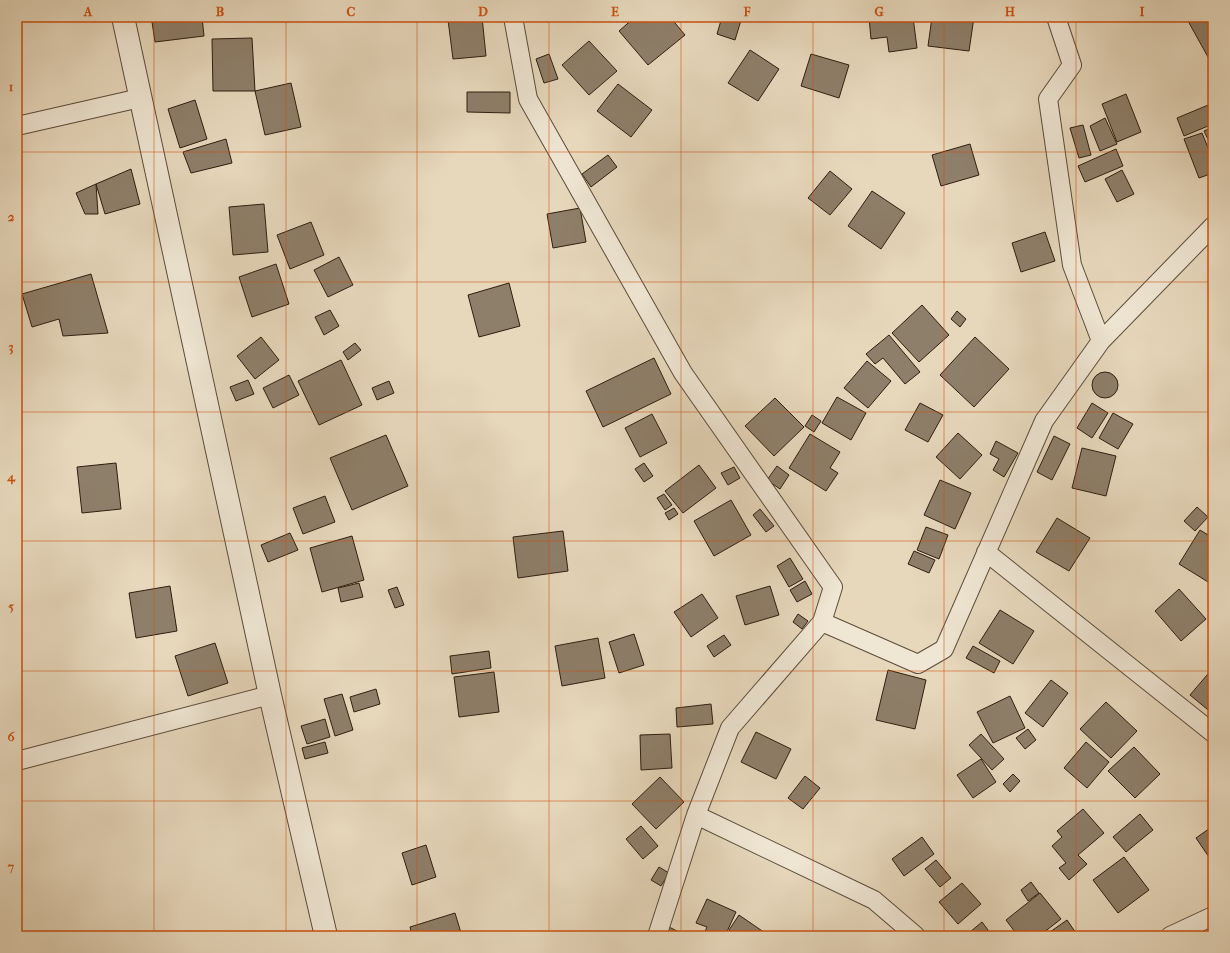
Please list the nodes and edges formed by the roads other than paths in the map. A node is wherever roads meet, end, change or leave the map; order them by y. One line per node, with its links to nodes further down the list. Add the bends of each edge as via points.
1 (122, 17): 4 (street)
2 (513, 17): 9 (street, via 528,99 683,373 833,588)
3 (1056, 17): 7 (street, via 1072,65 1048,99 1072,265)
4 (140, 98): 5 (street); 10 (street)
5 (17, 126)
6 (1213, 226): 7 (street)
7 (1102, 341): 8 (street, via 1044,421)
8 (986, 552): 9 (street, via 944,649 918,664); 11 (street)
9 (822, 622): 13 (street, via 730,728)
10 (270, 695): 12 (street); 15 (street)
11 (1213, 733)
12 (17, 760)
13 (696, 815): 16 (street); 17 (street, via 874,900)
14 (1213, 916): 18 (street)
15 (326, 936)
16 (657, 936)
17 (916, 936)
18 (1170, 936)

